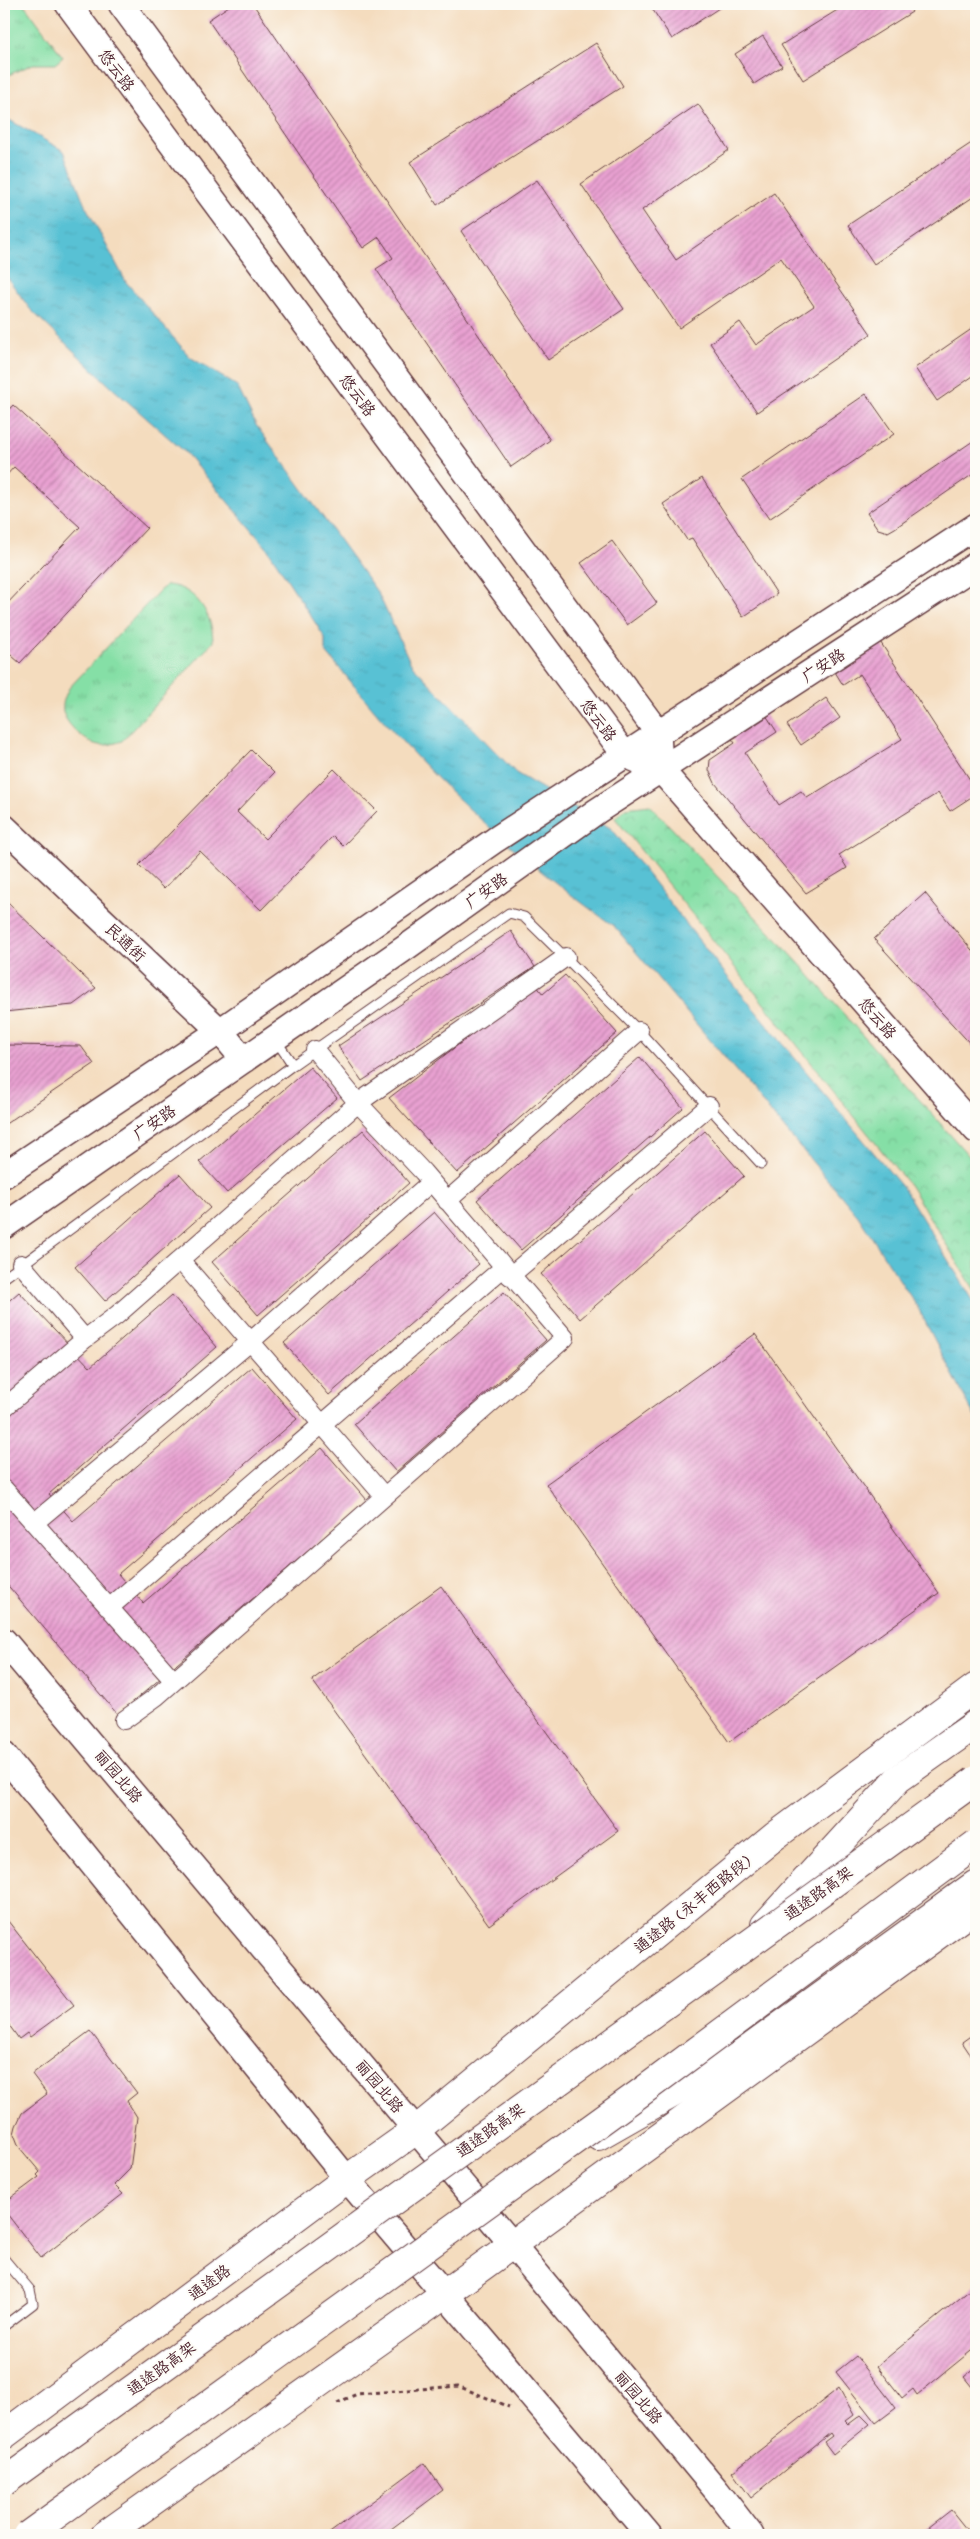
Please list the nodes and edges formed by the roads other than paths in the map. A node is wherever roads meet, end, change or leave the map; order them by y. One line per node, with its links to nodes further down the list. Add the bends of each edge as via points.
1 (68, 4): 6 (street, 悠云路)
2 (121, 4): 5 (street)
3 (976, 526): 5 (street, 广安路)
4 (976, 565): 7 (street, 广安路)
5 (658, 733): 6 (street, 广安路); 7 (street)
6 (625, 755): 7 (street, 悠云路); 10 (street, 广安路, via 495,840)
7 (661, 770): 12 (street, 广安路, via 597,811); 18 (street, 悠云路)
8 (4, 827): 10 (street, 民通街)
9 (566, 957): 11 (lane); 13 (lane, via 524,917 509,913); 16 (street)
10 (220, 1031): 14 (street, 民通街); 20 (street, 广安路)
11 (639, 1031): 17 (lane); 22 (street)
12 (275, 1039): 14 (street, 广安路); 15 (lane)
13 (315, 1050): 15 (lane); 16 (street)
14 (244, 1060): 23 (street, 广安路)
15 (294, 1065): 25 (lane)
16 (358, 1103): 21 (street); 24 (street)
17 (710, 1106): 19 (lane); 26 (street)
18 (976, 1130)
19 (761, 1164)
20 (4, 1175)
21 (431, 1182): 22 (street); 29 (street)
22 (447, 1201): 26 (street)
23 (4, 1226)
24 (180, 1260): 28 (street, via 117,1316); 29 (street)
25 (21, 1264): 27 (lane); 28 (street)
26 (507, 1272): 31 (street); 33 (street, via 565,1338)
27 (4, 1278)
28 (85, 1339): 30 (street)
29 (250, 1342): 31 (street); 34 (street)
30 (4, 1408)
31 (321, 1424): 33 (street); 35 (street)
32 (4, 1489): 34 (street)
33 (384, 1496): 37 (street)
34 (34, 1523): 35 (street)
35 (109, 1608): 37 (street)
36 (4, 1641): 47 (street, 丽园北路)
37 (174, 1681): 39 (street)
38 (976, 1688): 47 (main road, 通途路 (永丰西路段), via 775,1836)
39 (124, 1720)
40 (976, 1724): 46 (main road, bridge, via 898,1779)
41 (4, 1755): 48 (street)
42 (976, 1780): 46 (main road, 通途路高架, bridge)
43 (976, 1844): 49 (main road, bridge)
44 (976, 1884): 49 (main road, bridge, via 742,2054)
45 (976, 1907): 50 (main road)
46 (750, 1942): 55 (main road, 通途路高架, bridge)
47 (416, 2130): 48 (main road, 通途路); 50 (street, 丽园北路)
48 (347, 2179): 52 (street); 54 (main road, 通途路)
49 (518, 2181): 56 (main road, bridge)
50 (512, 2244): 52 (main road); 59 (street, 丽园北路)
51 (4, 2259): 53 (lane, via 30,2290 33,2304)
52 (443, 2295): 57 (main road); 58 (street)
53 (4, 2326)
54 (4, 2435)
55 (4, 2482)
56 (28, 2535)
57 (105, 2535)
58 (649, 2535)
59 (751, 2535)

